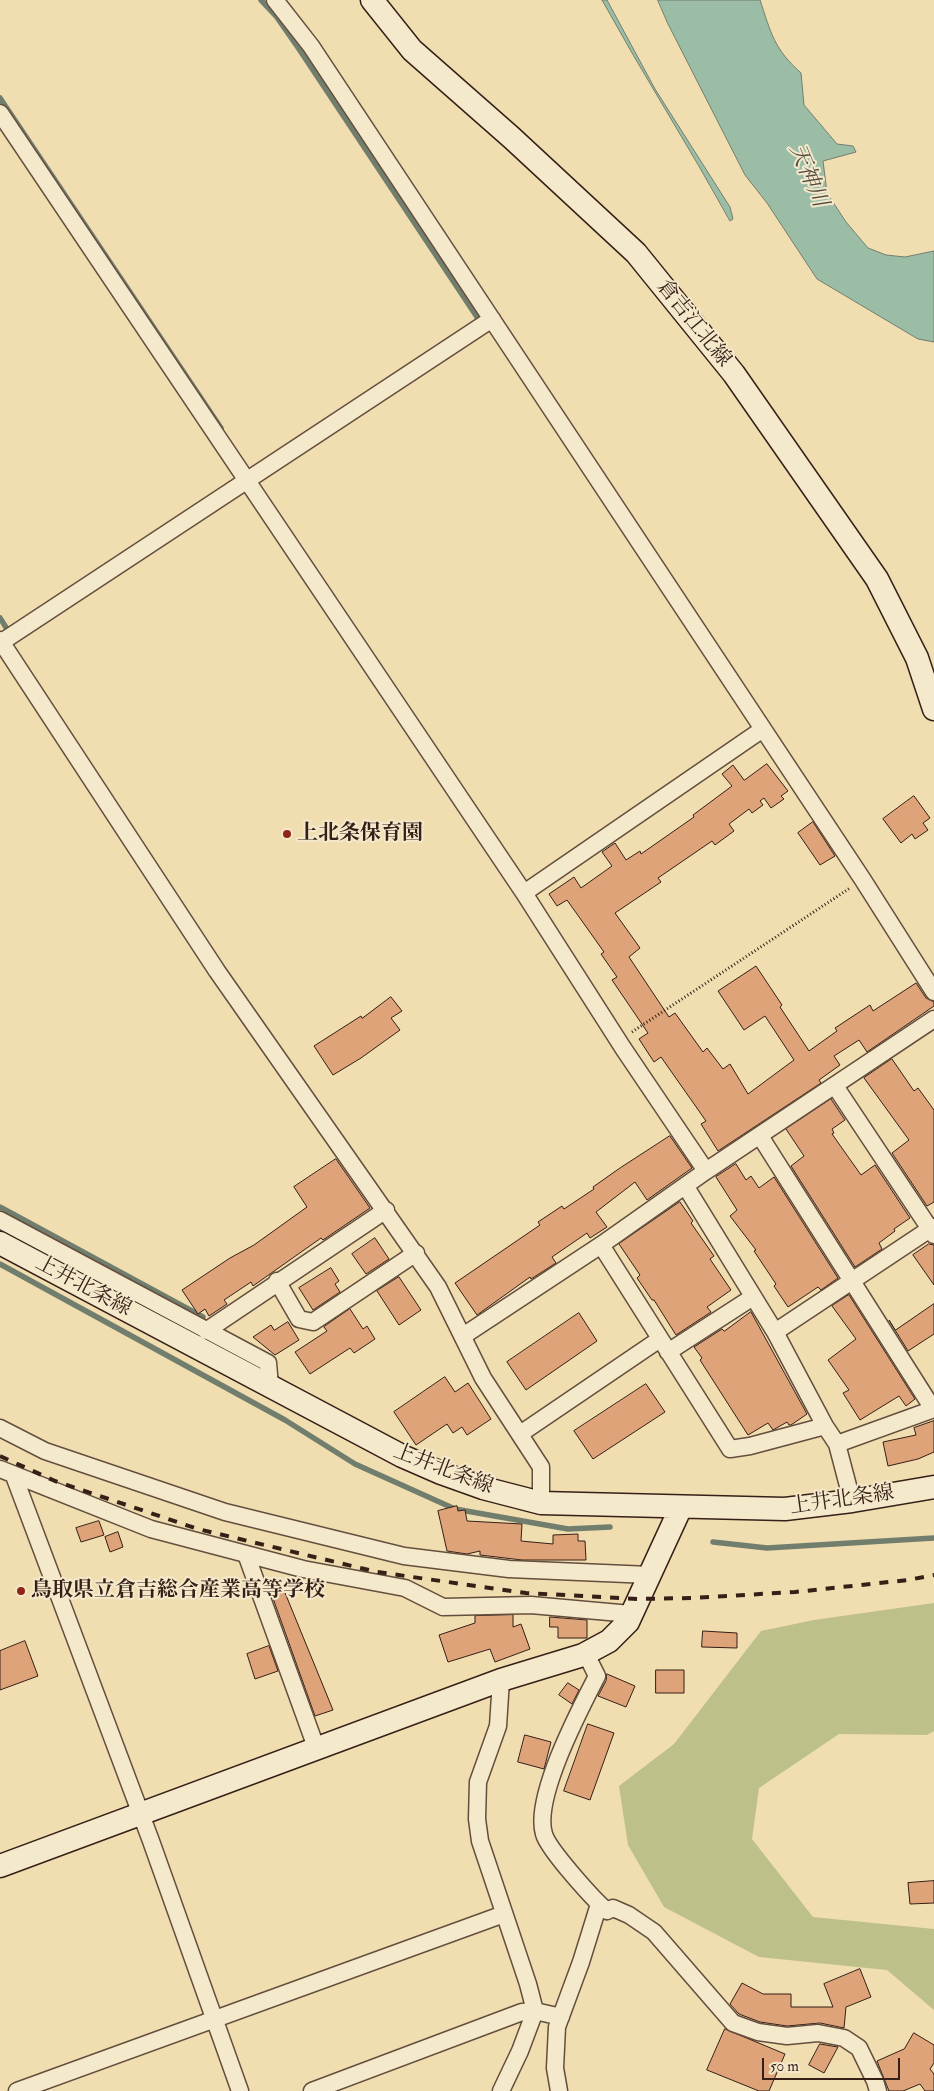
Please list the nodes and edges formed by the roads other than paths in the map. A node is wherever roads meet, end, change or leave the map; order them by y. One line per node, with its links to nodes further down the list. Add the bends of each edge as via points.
1 (275, 0): 4 (street, via 311,46)
2 (372, 0): 7 (main road, 倉吉江北線, via 412,50 636,253 734,374 877,579 917,658)
3 (0, 113): 5 (street)
4 (492, 319): 5 (street); 8 (street)
5 (246, 482): 6 (street); 9 (street)
6 (0, 642): 16 (street, via 217,971)
7 (934, 709)
8 (763, 729): 9 (street); 10 (street)
9 (524, 893): 14 (street)
10 (934, 992)
11 (934, 1019): 12 (street)
12 (835, 1086): 13 (street); 18 (street)
13 (760, 1136): 14 (street); 23 (street)
14 (706, 1171): 15 (street)
15 (686, 1187): 20 (street); 24 (street)
16 (386, 1210): 21 (street); 22 (street)
17 (0, 1220): 25 (street)
18 (933, 1230): 23 (street)
19 (0, 1243): 29 (main road, 上井北条線)
20 (600, 1245): 27 (street); 28 (street)
21 (416, 1253): 22 (street, via 313,1322 299,1319); 27 (street)
22 (277, 1281): 25 (street)
23 (853, 1281): 26 (street); 30 (street)
24 (753, 1297): 26 (street); 28 (street)
25 (206, 1331): 29 (street, via 268,1363)
26 (775, 1332): 31 (street)
27 (463, 1336): 33 (street, via 483,1378)
28 (664, 1346): 31 (street, via 730,1449); 33 (street)
29 (270, 1386): 38 (main road, 上井北条線, via 384,1447 441,1473)
30 (933, 1409): 34 (street)
31 (824, 1426): 34 (street)
32 (0, 1428): 41 (street, via 45,1451 225,1512 404,1556 509,1569)
33 (520, 1434): 38 (street, via 541,1467)
34 (837, 1444): 37 (street)
35 (7, 1472): 40 (street, via 151,1529); 46 (street)
36 (934, 1487): 37 (main road, 上井北条線)
37 (852, 1501): 39 (main road, 上井北条線, via 784,1509)
38 (541, 1503): 39 (main road, 上井北条線)
39 (681, 1507): 41 (main road)
40 (246, 1554): 42 (street, via 302,1569 405,1588 444,1607 531,1605); 45 (street)
41 (650, 1575): 42 (main road)
42 (632, 1614): 43 (main road, via 609,1641)
43 (586, 1654): 44 (main road); 48 (street, via 597,1676 559,1754 544,1806 544,1833 551,1847)
44 (502, 1680): 45 (main road); 49 (street, via 498,1726 478,1782 477,1819 480,1841)
45 (317, 1750): 46 (main road)
46 (141, 1814): 47 (main road); 52 (street)
47 (0, 1866)
48 (599, 1904): 51 (street); 58 (street, via 606,1911 613,1908 629,1915 654,1932 733,2023 758,2032 787,2036 818,2033 844,2038 859,2048)
49 (504, 1914): 50 (street); 52 (street)
50 (535, 2011): 51 (street); 55 (street, via 522,2012); 56 (street)
51 (561, 2017): 57 (street, via 557,2027 555,2068)
52 (214, 2019): 53 (street); 54 (street)
53 (17, 2091)
54 (240, 2091)
55 (312, 2091)
56 (501, 2091)
57 (559, 2091)
58 (878, 2091)

